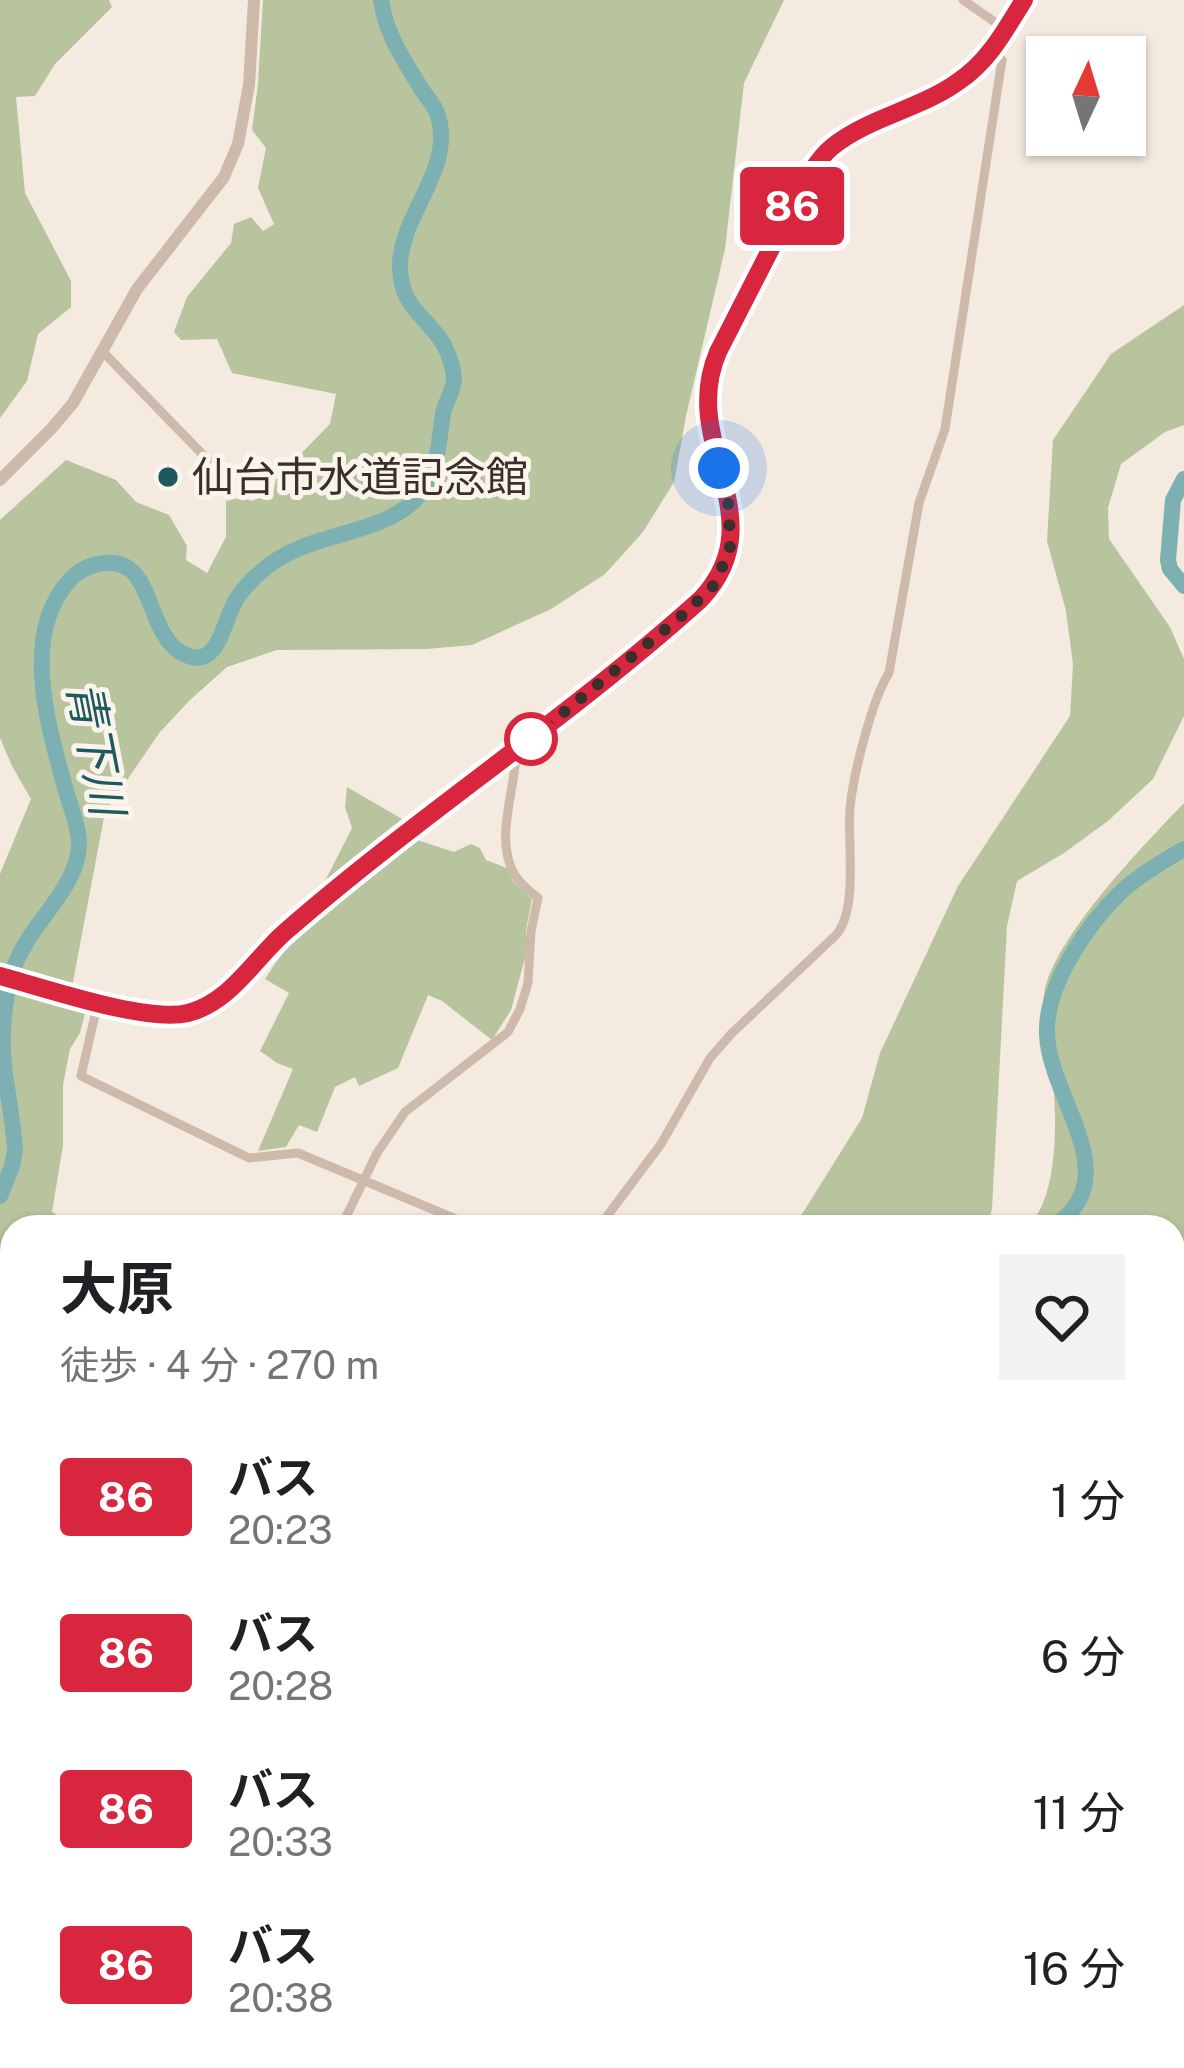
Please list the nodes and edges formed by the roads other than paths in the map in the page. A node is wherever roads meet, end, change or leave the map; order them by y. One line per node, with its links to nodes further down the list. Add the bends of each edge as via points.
1 (254, 0): 6 (street, via 249,85 232,161)
2 (963, 0): 4 (street)
3 (1024, 0): 4 (main road)
4 (1005, 29): 5 (main road)
5 (994, 48): 9 (main road, via 956,84 841,141 808,176 710,376 707,419 731,527 722,572 684,614); 15 (street, via 1002,60 945,429 919,503 889,673 850,802 847,918 710,1058)
6 (102, 350): 7 (street, via 209,462); 8 (street, via 63,416)
7 (227, 470)
8 (0, 480)
9 (516, 752): 11 (main road, via 335,888 210,1004 168,1015); 12 (street, via 506,843 518,879 538,898 520,1009 508,1032 405,1112)
10 (0, 976): 11 (main road)
11 (98, 1002): 12 (street, via 81,1076 250,1158 298,1153)
12 (364, 1182): 13 (street); 14 (street)
13 (347, 1215)
14 (445, 1215)
15 (608, 1215)

